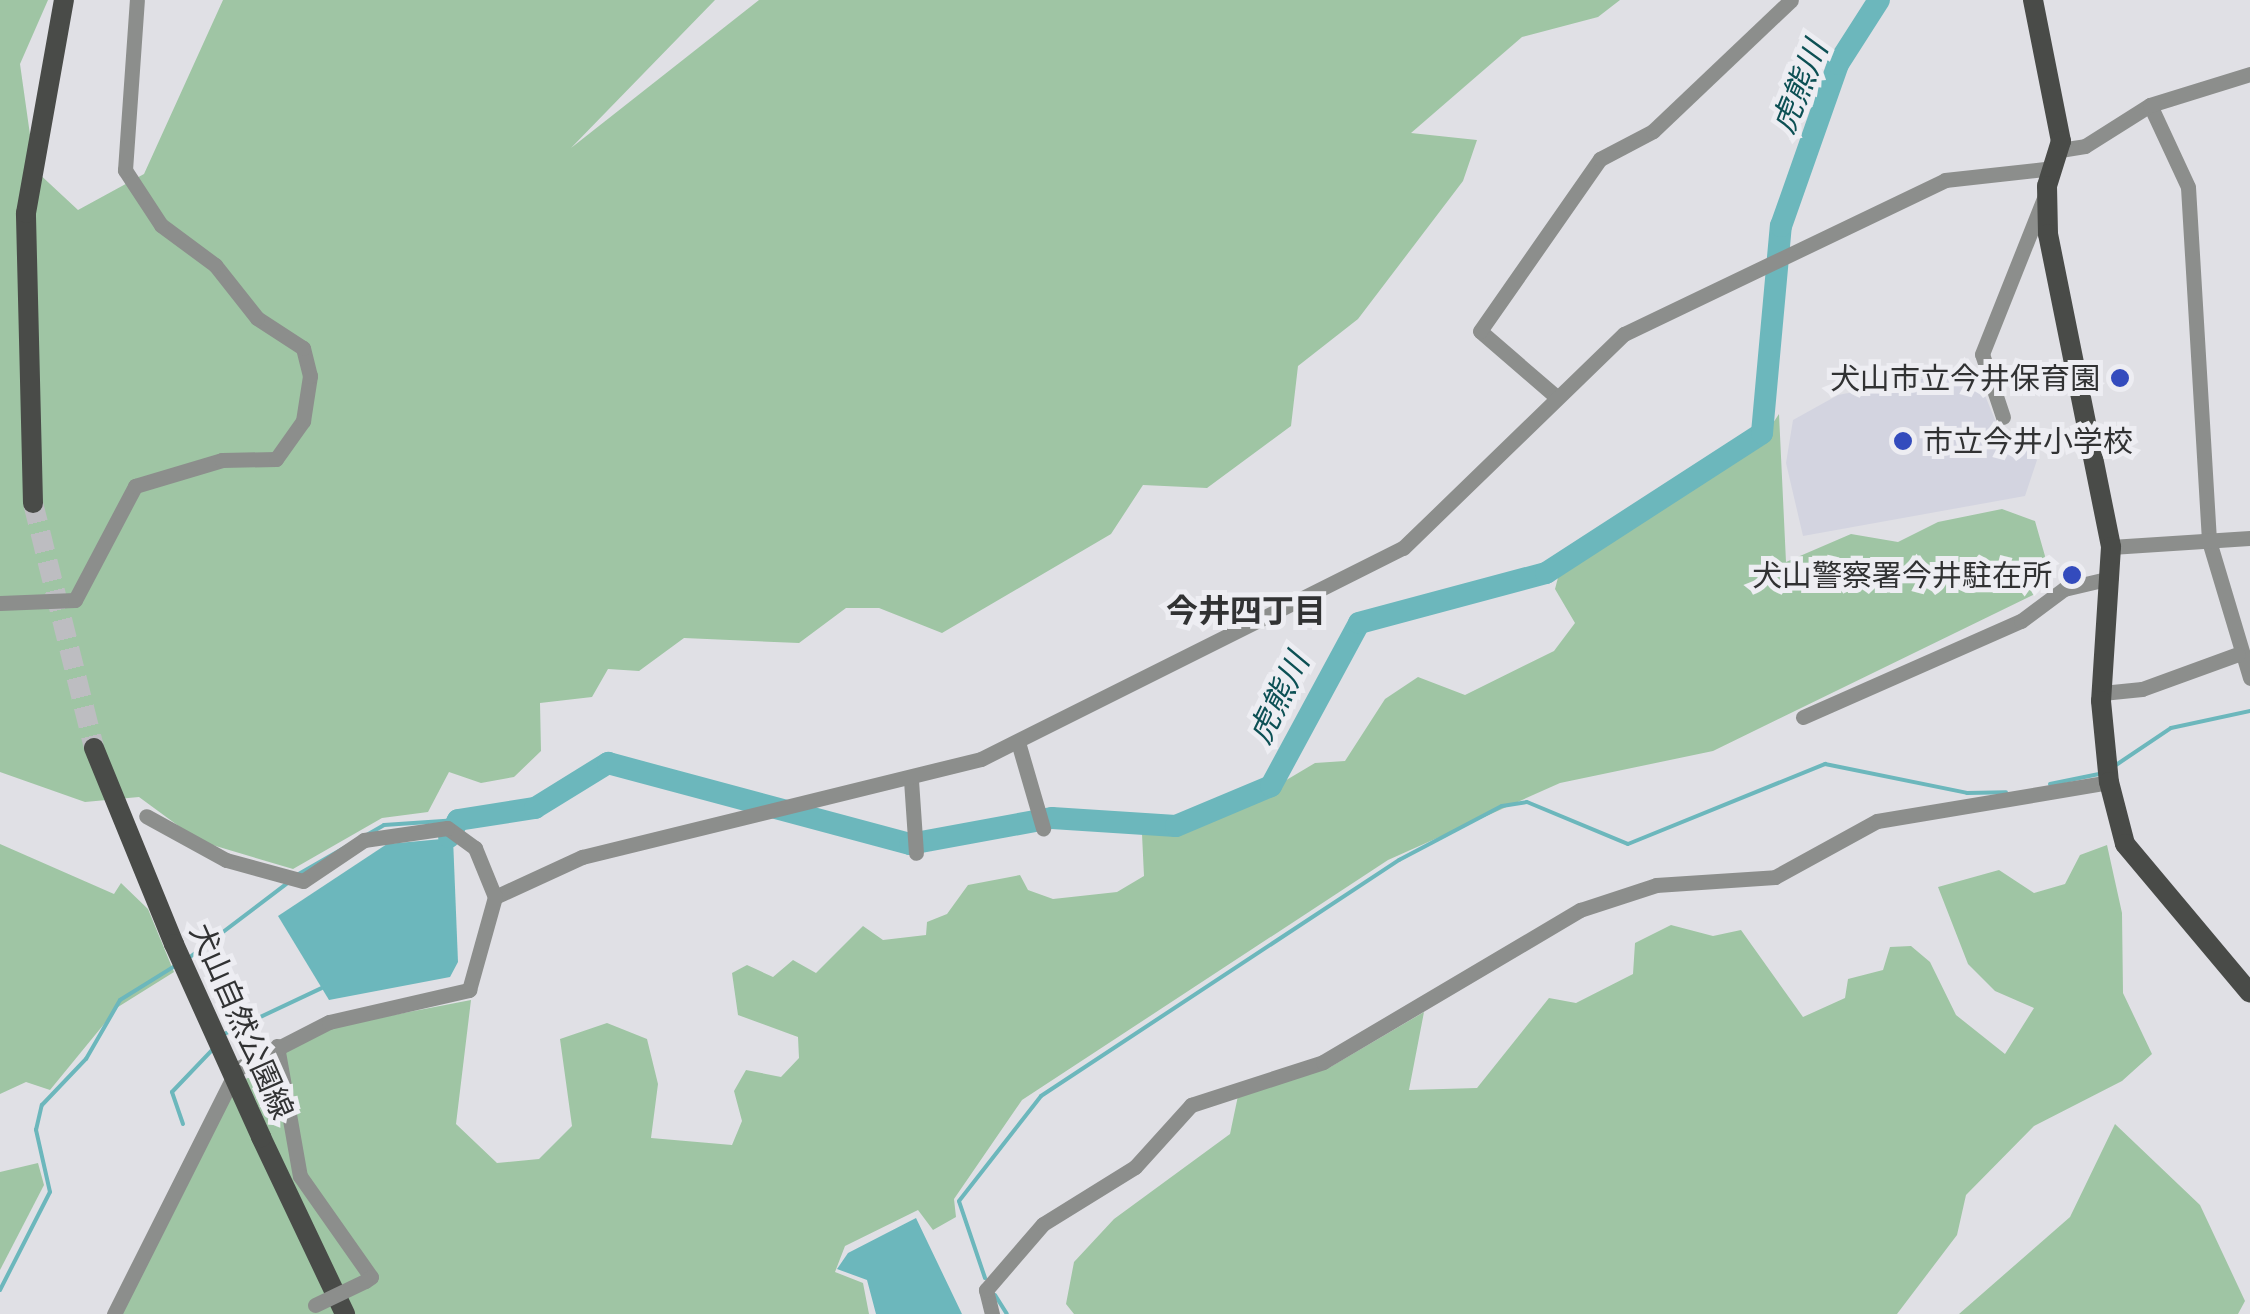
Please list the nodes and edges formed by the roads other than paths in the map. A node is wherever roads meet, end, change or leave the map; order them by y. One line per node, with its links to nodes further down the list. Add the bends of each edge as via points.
1 (64, 0): 11 (main road, via 34,143 22,278)
2 (137, 0): 16 (street, via 125,170 161,225 216,265 257,318 303,348 310,376 303,421 276,459 222,460 135,486 74,600)
3 (1791, 0): 9 (street, via 1653,131 1600,159 1480,330)
4 (2033, 0): 7 (main road)
5 (2250, 74): 6 (street)
6 (2150, 105): 7 (street); 13 (street, via 2188,187)
7 (2056, 159): 8 (main road); 9 (street, via 1963,173 1624,334)
8 (2046, 192): 10 (street, via 1982,354); 14 (main road)
9 (1553, 394): 21 (street, via 1403,548)
10 (2003, 418)
11 (34, 503)
12 (2250, 538): 13 (street)
13 (2209, 541): 14 (street); 17 (street)
14 (2112, 547): 15 (main road)
15 (2111, 578): 19 (main road); 20 (street, via 2064,589 2021,622)
16 (0, 603)
17 (2238, 654): 18 (street); 19 (street, via 2142,689)
18 (2250, 678)
19 (2102, 693): 23 (main road)
20 (1802, 717)
21 (1018, 742): 24 (street); 26 (street)
22 (94, 748): 33 (main road, 犬山自然公園線, bridge, via 174,944)
23 (2108, 773): 29 (main road, via 2125,844); 34 (street, via 1877,822 1776,877 1656,885 1580,910 1323,1062 1192,1105 1136,1166 1043,1224 986,1290)
24 (911, 780): 27 (street); 28 (street, via 582,857)
25 (146, 816): 28 (street, via 226,860 300,880 364,840 453,830)
26 (1043, 828)
27 (916, 853)
28 (496, 897): 30 (street, via 469,990 329,1022)
29 (2250, 992)
30 (276, 1046): 31 (street, bridge, via 300,1176 372,1276); 32 (street, via 223,1086 185,1187)
31 (315, 1305)
32 (114, 1314)
33 (345, 1314)
34 (992, 1314)

